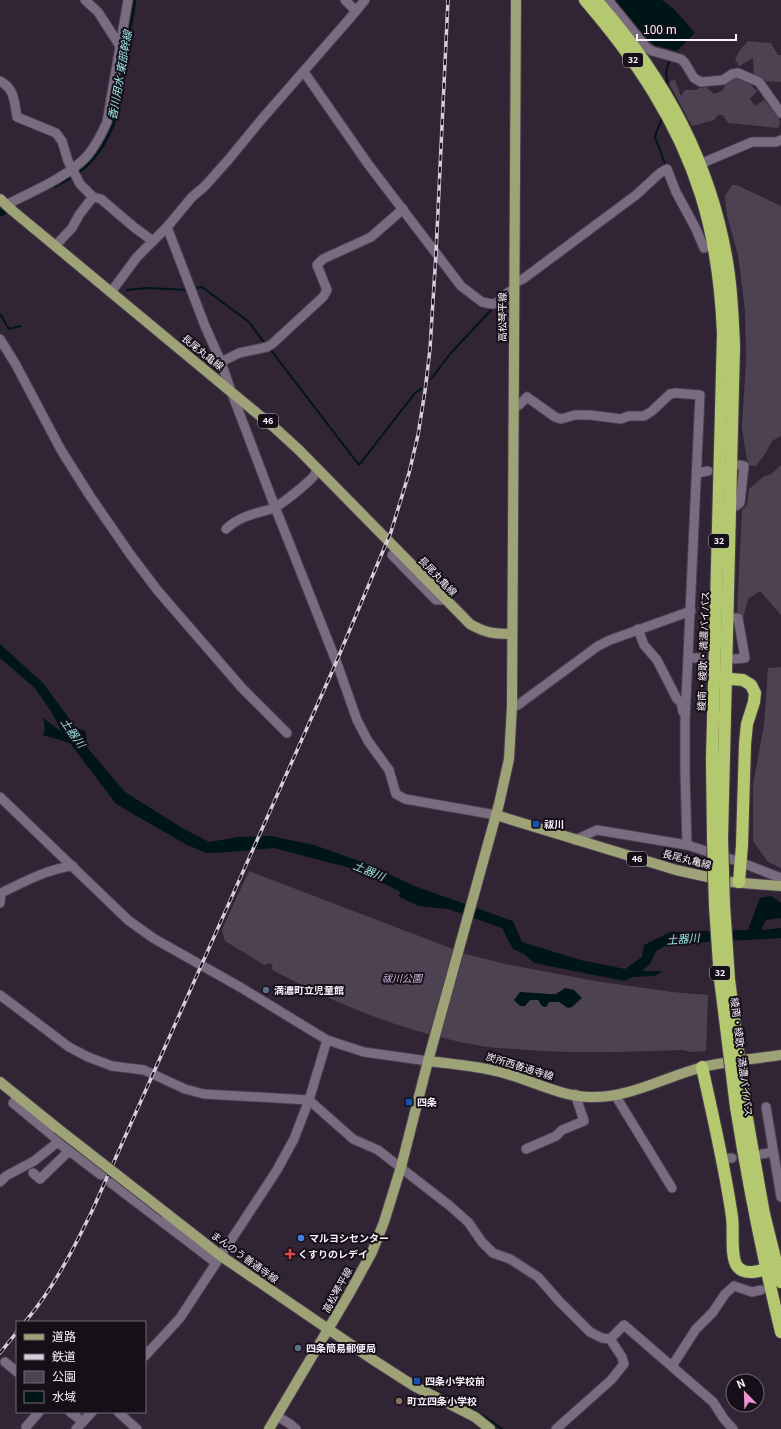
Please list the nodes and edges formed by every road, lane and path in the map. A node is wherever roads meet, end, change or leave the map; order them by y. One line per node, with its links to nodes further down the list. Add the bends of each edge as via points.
1 (85, 0): 10 (street, via 98,12)
2 (128, 0): 10 (street)
3 (345, 0): 9 (street)
4 (365, 0): 9 (street)
5 (516, 0): 25 (main road, 高松琴平線)
6 (585, 0): 14 (highway, 綾南・綾歌・満濃バイパス / 32, via 642,72)
7 (596, 0): 14 (highway, 綾南・綾歌・満濃バイパス / 32, via 649,67 662,87)
8 (608, 0): 13 (street, via 652,51 681,59 694,78 701,82 722,80 738,73 759,82)
9 (356, 11): 11 (street)
10 (120, 46): 17 (street, via 107,122 99,139)
11 (304, 72): 20 (street, via 368,164); 21 (street)
12 (0, 81): 17 (street, via 12,92 17,116 56,133 62,141)
13 (781, 113)
14 (676, 123): 16 (highway, 綾南・綾歌・満濃バイパス / 32); 23 (highway, 綾南・綾歌・満濃バイパス / 32, via 701,195)
15 (781, 140): 16 (street, via 752,142)
16 (700, 164): 35 (highway, 綾南・綾歌・満濃バイパス / 32, via 721,232 731,292 734,346)
17 (73, 172): 18 (street, via 80,184); 19 (street)
18 (93, 197): 22 (street, via 101,199); 24 (street, via 72,228)
19 (7, 205): 24 (main road, 長尾丸亀線 / 46)
20 (403, 209): 25 (street, via 461,286 471,295 482,302 497,303); 28 (street, via 371,236 323,259 317,265 327,290 323,297 272,344 267,348 239,353)
21 (167, 226): 22 (street); 28 (street)
22 (153, 241): 26 (street, via 137,257)
23 (713, 245): 25 (street, via 704,248 667,169); 35 (highway, 綾南・綾歌・満濃バイパス / 32, via 722,304)
24 (55, 246): 26 (main road, 長尾丸亀線 / 46)
25 (514, 286): 30 (main road, 高松琴平線)
26 (111, 292): 29 (main road, 長尾丸亀線 / 46)
27 (0, 339): 50 (street, via 61,450 130,554 158,591 242,688)
28 (221, 362): 29 (street)
29 (231, 391): 32 (main road, 長尾丸亀線 / 46, via 276,428); 36 (street)
30 (514, 406): 34 (street, via 527,397 561,419 590,415 621,419 644,416 670,394 700,395); 43 (main road, 高松琴平線)
31 (739, 465): 35 (street, via 744,466 740,503 736,506)
32 (317, 468): 36 (street, via 315,475); 39 (main road, 長尾丸亀線 / 46)
33 (708, 471): 34 (street)
34 (696, 473): 40 (street)
35 (725, 505): 41 (highway, 綾南・綾歌・満濃バイパス / 32); 47 (highway, 綾南・綾歌・満濃バイパス / 32)
36 (275, 507): 37 (street, via 256,512 232,523); 52 (street, via 358,720 368,741 389,770 396,794)
37 (226, 529)
38 (392, 555): 39 (street, via 436,600)
39 (445, 600): 43 (main road, 長尾丸亀線 / 46, via 470,624 481,630 495,634)
40 (691, 611): 42 (street); 44 (street)
41 (727, 618): 46 (street, via 738,618 745,658); 47 (highway, 綾南・綾歌・満濃バイパス / 32)
42 (638, 629): 48 (street, via 598,646 518,705); 49 (street, via 644,645 658,660 677,699 681,702)
43 (512, 634): 48 (main road)
44 (689, 658): 45 (street); 49 (street)
45 (700, 658)
46 (735, 659)
47 (720, 678): 55 (highway, via 748,682 755,693 745,744); 85 (highway, 綾南・綾歌・満濃バイパス / 32, bridge, via 717,838 729,979 741,1107 764,1214)
48 (512, 706): 52 (main road, via 509,759)
49 (686, 721): 54 (street)
50 (287, 734)
51 (0, 797): 56 (street)
52 (495, 820): 53 (main road, 長尾丸亀線 / 46); 64 (main road)
53 (575, 840): 54 (street, via 597,830); 58 (main road, 長尾丸亀線 / 46, via 676,870)
54 (687, 846): 55 (street)
55 (740, 862): 57 (street); 58 (highway)
56 (72, 866): 60 (street, via 58,867 24,881 1,893); 62 (street, via 128,920 153,938)
57 (781, 878)
58 (739, 882): 59 (main road, 長尾丸亀線 / 46)
59 (781, 886)
60 (0, 903)
61 (0, 995): 70 (street, via 69,1047 112,1066 144,1070 185,1089 204,1094)
62 (327, 1040): 64 (street, via 364,1052); 70 (street)
63 (781, 1055): 65 (main road, 炭所西善通寺線)
64 (428, 1061): 67 (main road, 炭所西善通寺線, via 494,1070); 77 (main road, 高松琴平線)
65 (702, 1068): 68 (main road, 炭所西善通寺線); 85 (highway, via 726,1158 734,1262 741,1270 748,1272)
66 (0, 1082): 69 (main road, まんのう善通寺線)
67 (575, 1094): 68 (main road, 炭所西善通寺線, via 587,1097); 73 (street, via 584,1121 572,1122 556,1136)
68 (616, 1095): 82 (street)
69 (18, 1097): 72 (street, via 13,1103); 84 (main road, まんのう善通寺線, bridge, via 166,1213)
70 (309, 1100): 77 (street, via 353,1139 378,1150); 84 (street, via 294,1139 277,1170)
71 (766, 1106): 75 (street)
72 (58, 1142): 74 (street); 80 (street, via 34,1161)
73 (526, 1149)
74 (69, 1150): 78 (street, via 57,1168 40,1179); 79 (street)
75 (773, 1152): 76 (street); 83 (street)
76 (762, 1154)
77 (401, 1167): 88 (main road, 高松琴平線, via 372,1252); 90 (street, via 468,1222 482,1242 493,1252 510,1259 538,1277 590,1332)
78 (33, 1173)
79 (101, 1175)
80 (0, 1182)
81 (111, 1183): 84 (street)
82 (672, 1188)
83 (781, 1197)
84 (219, 1259): 88 (main road, まんのう善通寺線); 91 (street, via 180,1318)
85 (771, 1268): 86 (highway, 綾南・綾歌・満濃バイパス / 32); 89 (highway, 綾南・綾歌・満濃バイパス / 32)
86 (781, 1282)
87 (761, 1290): 93 (street, via 752,1292 734,1286 696,1329)
88 (328, 1330): 99 (main road, 高松琴平線); 102 (main road, まんのう善通寺線, via 414,1386 459,1408)
89 (781, 1332)
90 (610, 1339): 93 (street, via 624,1325); 106 (street, via 624,1364 611,1380)
91 (146, 1355)
92 (5, 1362): 94 (street)
93 (672, 1366): 107 (street, via 713,1402)
94 (16, 1371)
95 (39, 1413): 101 (street)
96 (71, 1413): 100 (street)
97 (91, 1413): 100 (street)
98 (119, 1413): 103 (street, via 125,1423)
99 (277, 1416): 104 (main road, 高松琴平線); 105 (street)
100 (80, 1425)
101 (26, 1427)
102 (489, 1428)
103 (137, 1429)
104 (269, 1429)
105 (296, 1429)
106 (556, 1429)
107 (733, 1429)

